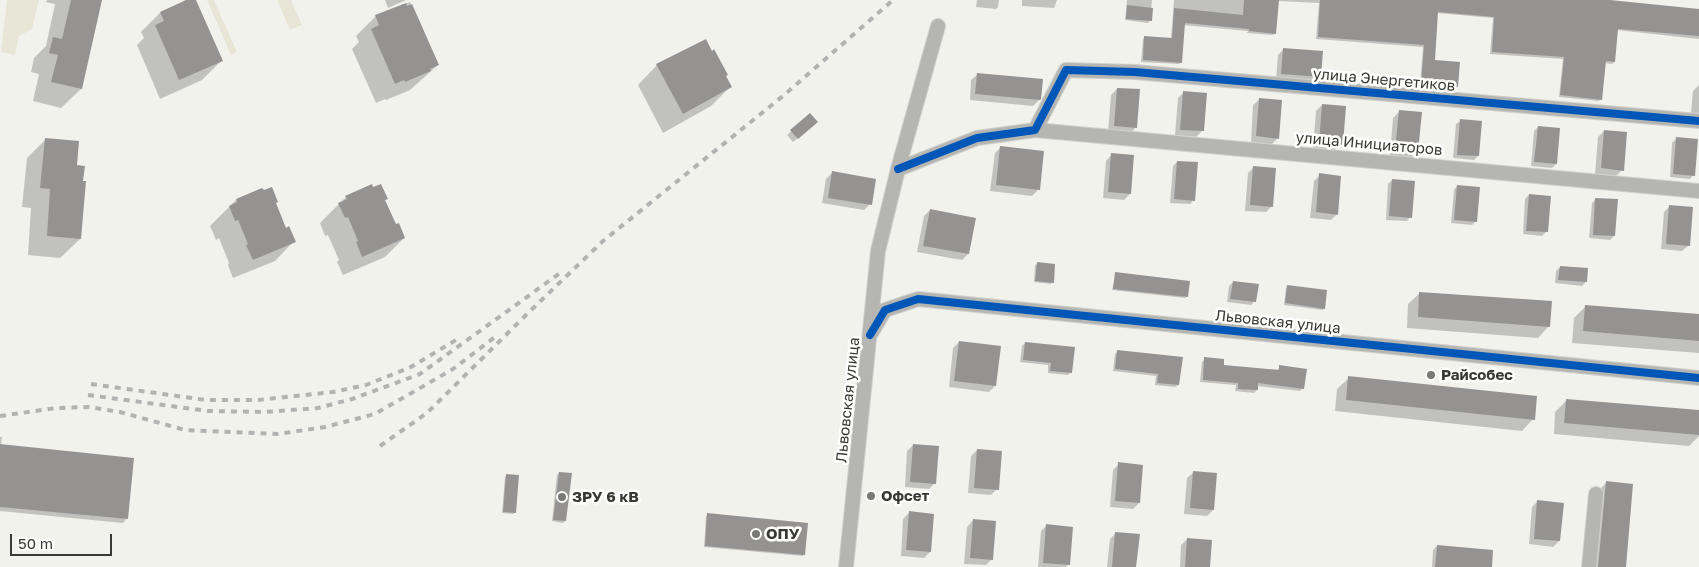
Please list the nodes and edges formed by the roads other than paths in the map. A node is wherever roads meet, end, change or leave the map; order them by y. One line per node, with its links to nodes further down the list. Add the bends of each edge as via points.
1 (938, 26): 4 (street)
2 (1699, 121): 3 (street, улица Энергетиков, via 1135,72 1066,70)
3 (1035, 130): 4 (street, улица Инициаторов, via 977,138); 5 (street, улица Инициаторов)
4 (898, 169): 6 (street, via 878,251)
5 (1699, 191)
6 (870, 335): 7 (street, Львовская улица, via 885,310 918,299); 9 (street, Львовская улица)
7 (1699, 378)
8 (1596, 494): 10 (street)
9 (846, 567)
10 (1589, 567)

